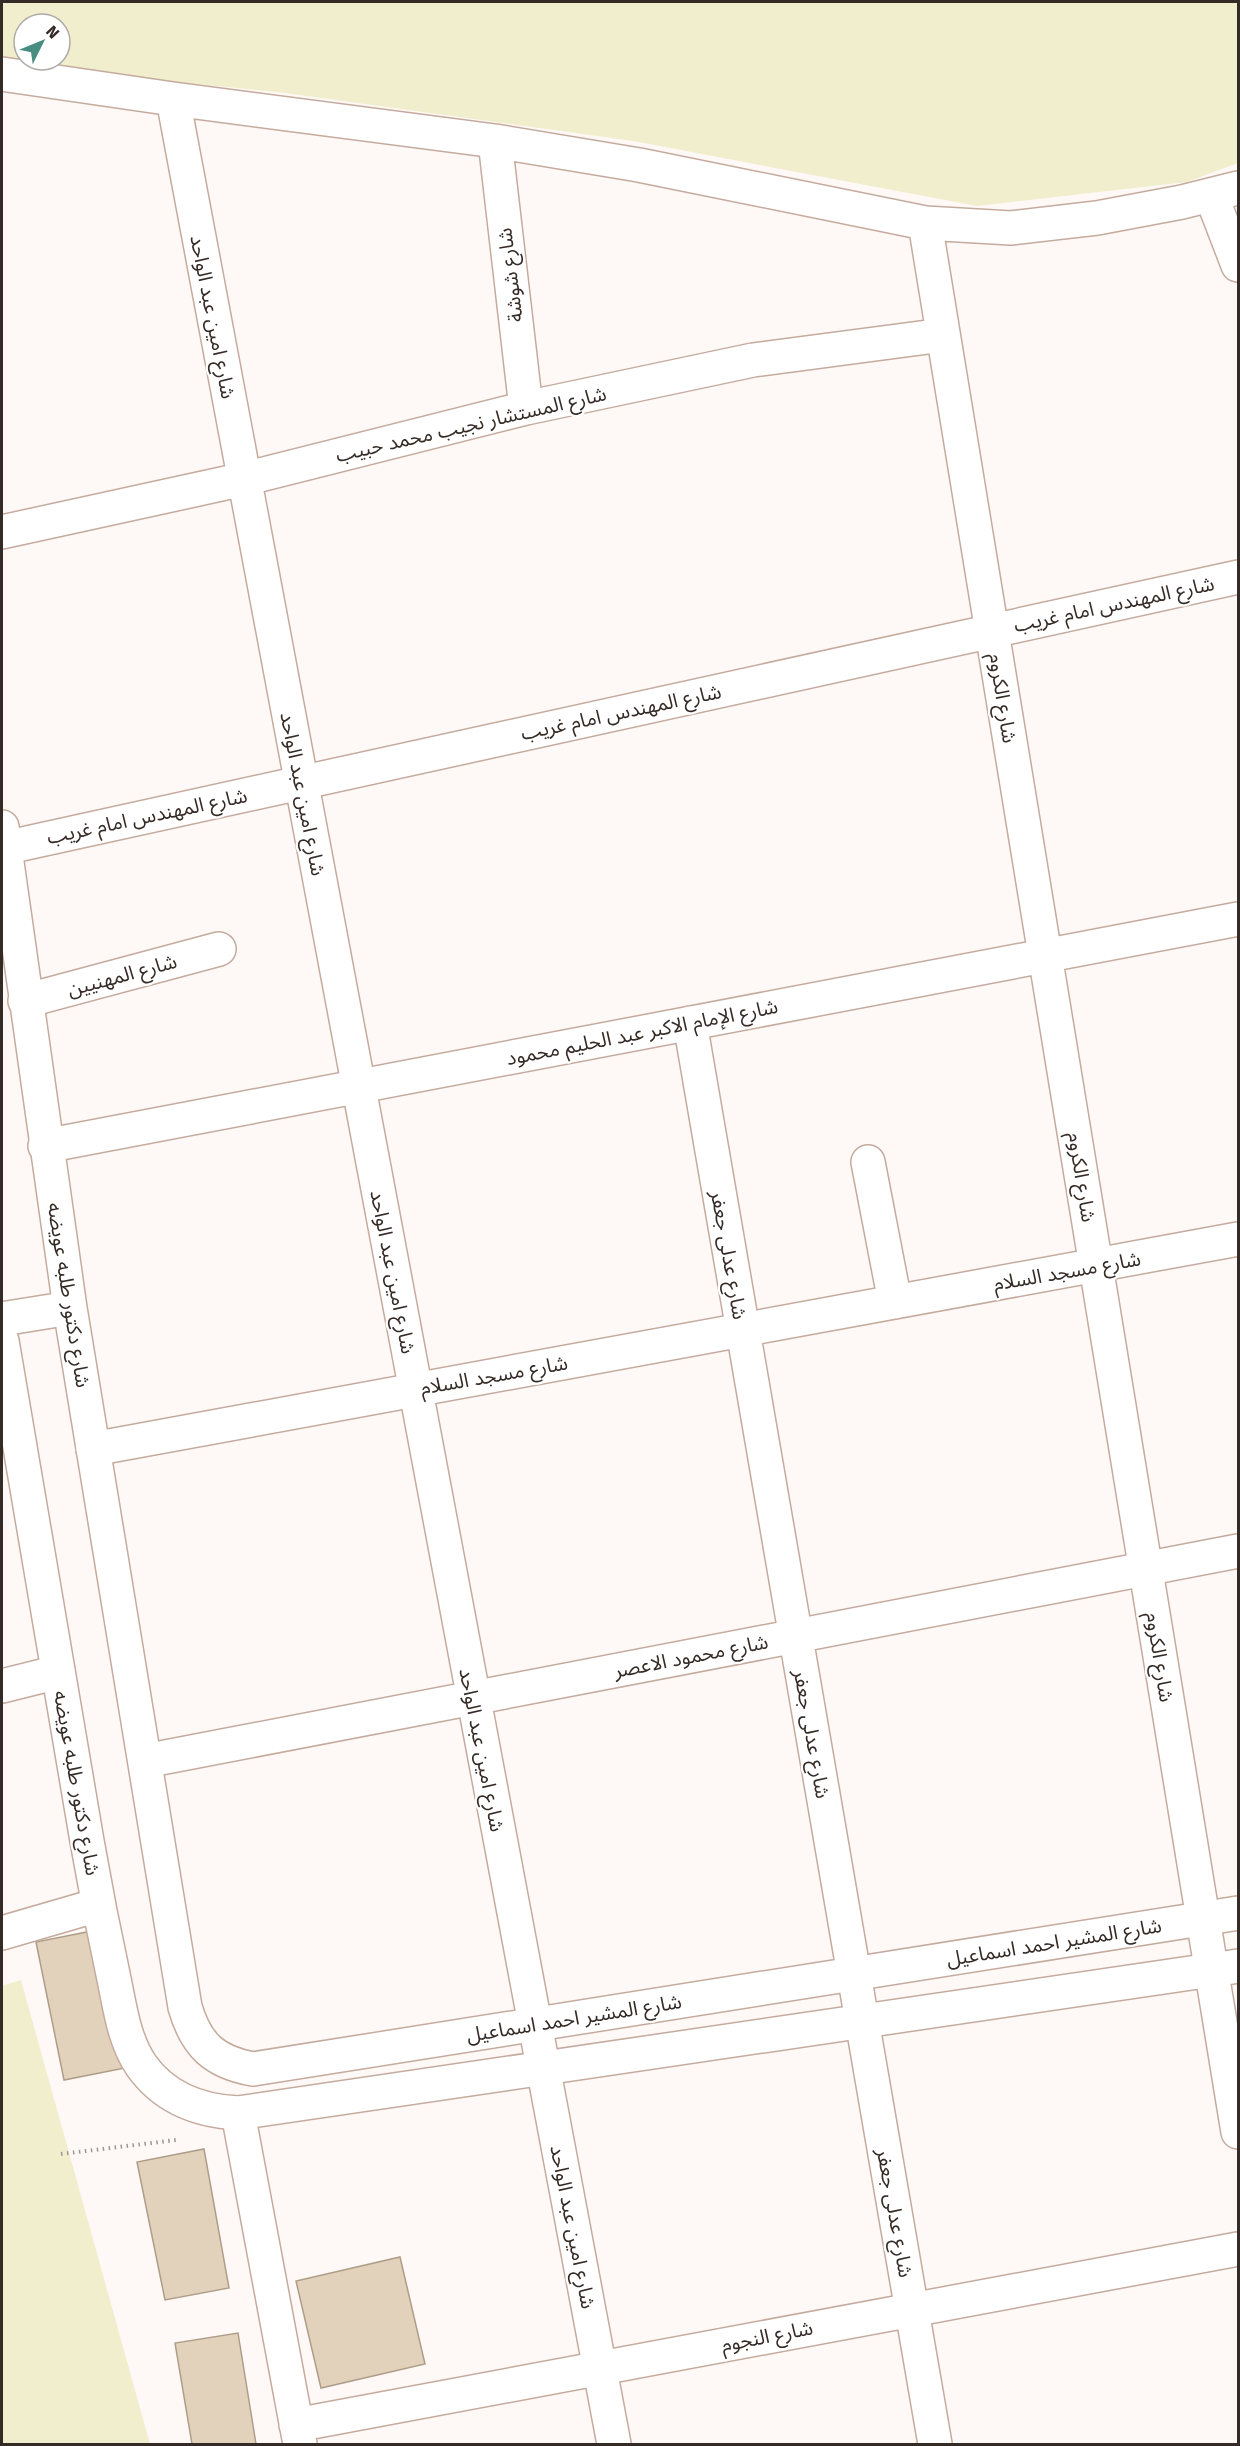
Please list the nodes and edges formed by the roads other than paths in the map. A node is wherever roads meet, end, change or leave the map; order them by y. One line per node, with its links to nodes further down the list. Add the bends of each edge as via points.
1 (2, 74): 2 (street)
2 (172, 99): 3 (street); 9 (street, شارع امين عبد الواحد)
3 (495, 141): 5 (street, via 650,167); 8 (street, شارع شوشة)
4 (1225, 192): 5 (street, via 1097,218 1011,228); 6 (street)
5 (925, 223): 7 (street, شارع الكروم)
6 (1239, 265)
7 (943, 335): 8 (street, شارع المستشار نجيب محمد حبيب, via 753,360); 12 (street, شارع الكروم)
8 (526, 408): 9 (street, شارع المستشار نجيب محمد حبيب)
9 (244, 479): 10 (street, شارع المستشار نجيب محمد حبيب); 13 (street, شارع امين عبد الواحد)
10 (2, 532)
11 (1239, 577): 12 (street, شارع المهندس امام غريب)
12 (992, 631): 13 (street, شارع المهندس امام غريب); 17 (street, شارع الكروم)
13 (301, 782): 14 (street, شارع المهندس امام غريب); 20 (street, شارع امين عبد الواحد)
14 (3, 837): 18 (street, شارع دكتور طلبه عويضه)
15 (1239, 919): 17 (street, شارع الإمام الاكبر عبد الحليم محمود)
16 (219, 949): 18 (street, شارع المهنيين)
17 (1045, 956): 19 (street, شارع الإمام الاكبر عبد الحليم محمود); 24 (street, شارع الكروم)
18 (25, 1001): 21 (street, شارع دكتور طلبه عويضه)
19 (690, 1023): 20 (street, شارع الإمام الاكبر عبد الحليم محمود); 28 (street, شارع عدلى جعفر)
20 (358, 1086): 21 (street, شارع الإمام الاكبر عبد الحليم محمود); 30 (street, شارع امين عبد الواحد)
21 (45, 1146): 26 (street, شارع دكتور طلبه عويضه)
22 (868, 1162): 25 (street)
23 (1239, 1239): 24 (street, شارع مسجد السلام)
24 (1096, 1265): 25 (street, شارع مسجد السلام); 34 (street, شارع الكروم)
25 (895, 1302): 28 (street, شارع مسجد السلام)
26 (70, 1308): 27 (street); 32 (street, شارع دكتور طلبه عويضه)
27 (2, 1320)
28 (742, 1330): 30 (street, شارع مسجد السلام); 35 (street, شارع عدلى جعفر)
29 (2, 1341): 31 (street, شارع دكتور طلبه عويضه)
30 (415, 1390): 32 (street, شارع مسجد السلام); 38 (street, شارع امين عبد الواحد)
31 (9, 1430): 36 (street, شارع دكتور طلبه عويضه)
32 (93, 1449): 39 (street, شارع دكتور طلبه عويضه)
33 (1239, 1551): 34 (street, شارع محمود الاعصر)
34 (1146, 1569): 35 (street, شارع محمود الاعصر); 42 (street, شارع الكروم)
35 (795, 1636): 38 (street, شارع محمود الاعصر); 45 (street, شارع عدلى جعفر)
36 (58, 1672): 37 (street); 40 (street, شارع دكتور طلبه عويضه)
37 (2, 1686)
38 (473, 1698): 39 (street, شارع محمود الاعصر); 47 (street, شارع امين عبد الواحد)
39 (144, 1761): 47 (street, شارع المشير احمد اسماعيل, via 185,2007 201,2043 216,2056 253,2069)
40 (98, 1905): 43 (street); 49 (street, via 124,2023 141,2064 173,2096)
41 (1239, 1913): 42 (street, شارع المشير احمد اسماعيل)
42 (1204, 1918): 44 (street, شارع الكروم); 45 (street, شارع المشير احمد اسماعيل)
43 (2, 1933)
44 (1225, 1968): 46 (street); 50 (street, شارع الكروم)
45 (854, 1974): 46 (street, شارع عدلى جعفر); 47 (street, شارع المشير احمد اسماعيل)
46 (863, 2023): 48 (street); 52 (street, شارع عدلى جعفر)
47 (534, 2024): 48 (street, شارع امين عبد الواحد)
48 (542, 2069): 49 (street); 53 (street, شارع امين عبد الواحد)
49 (240, 2123): 54 (street)
50 (1239, 2132)
51 (1239, 2249): 52 (street, شارع النجوم)
52 (912, 2309): 53 (street, شارع النجوم); 56 (street, شارع عدلى جعفر)
53 (600, 2368): 54 (street, شارع النجوم); 55 (street, شارع امين عبد الواحد)
54 (298, 2435)
55 (614, 2445)
56 (935, 2445)

